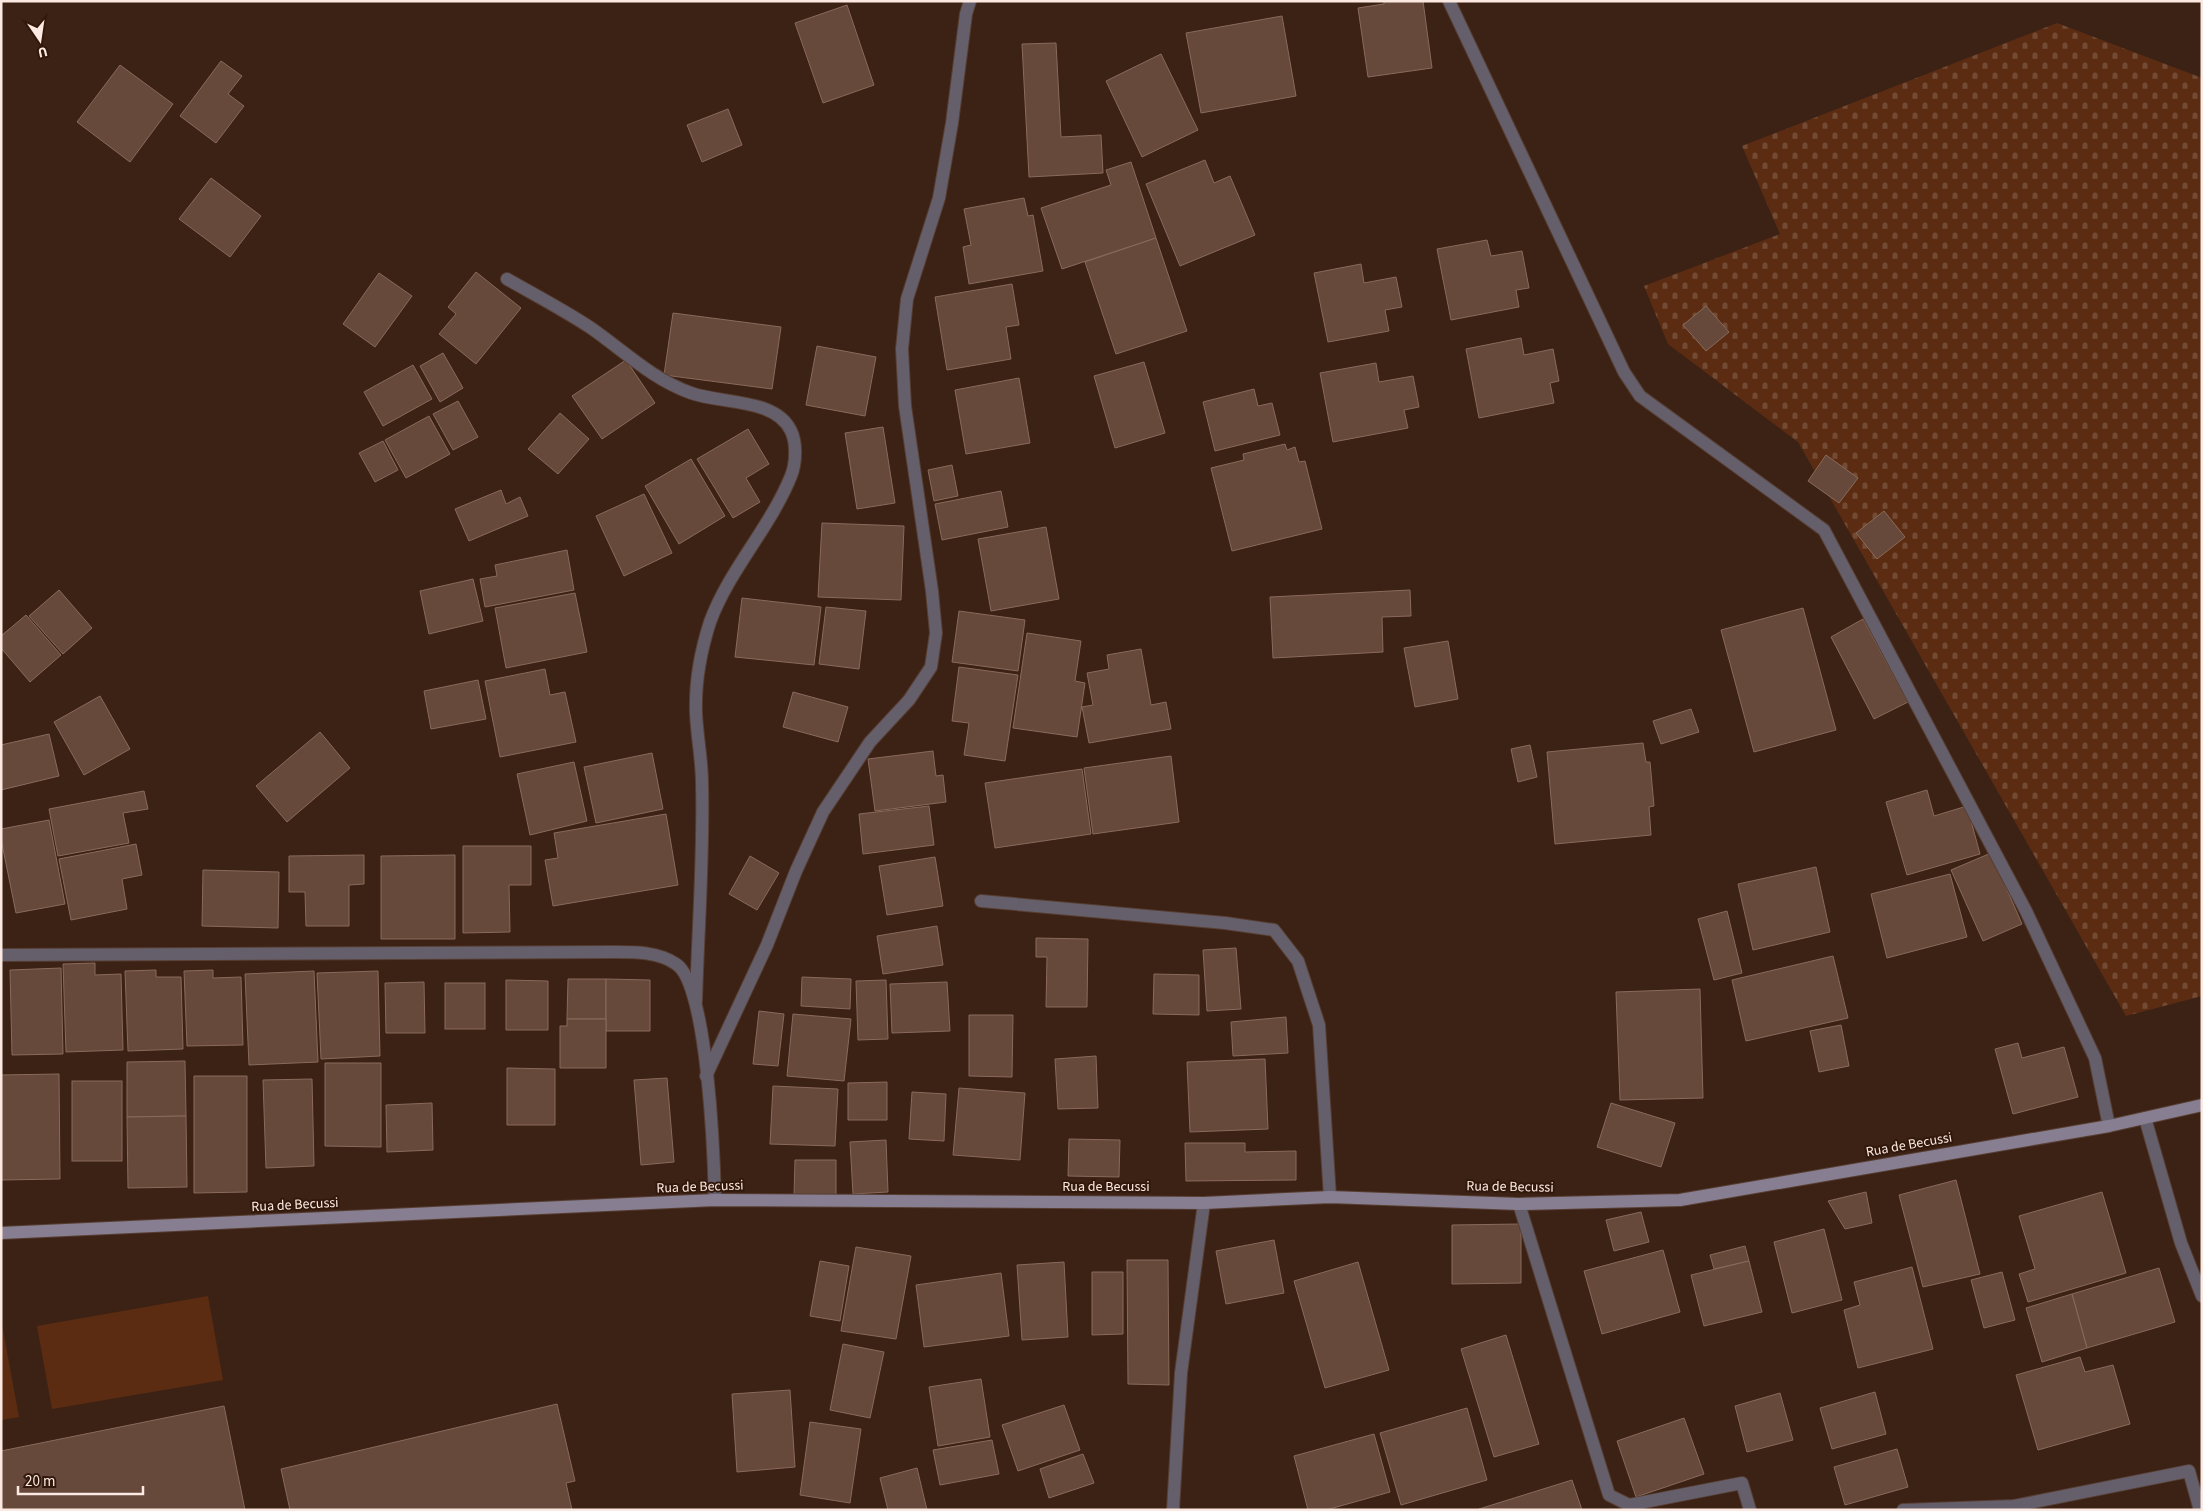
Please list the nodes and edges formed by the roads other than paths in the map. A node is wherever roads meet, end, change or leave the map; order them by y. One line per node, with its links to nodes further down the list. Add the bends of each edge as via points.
1 (970, 1): 7 (street, via 939,198 907,299 902,349 905,406 936,633 931,667 909,700 870,742 823,812)
2 (1449, 1): 10 (street, via 1624,372 1640,396 1824,530 2026,911 2095,1058)
3 (507, 278): 6 (street, via 590,328 645,370 680,389 707,399 762,407 780,416 791,431 796,449 792,474 727,586 711,622 702,656 696,712 702,782)
4 (981, 902): 11 (street, via 1274,930 1298,960 1319,1026)
5 (1, 955): 6 (street, via 642,953 678,964)
6 (696, 1001): 7 (street)
7 (706, 1076): 12 (street)
8 (2202, 1105): 9 (street, Rua de Becussi)
9 (2145, 1118): 10 (street, Rua de Becussi); 16 (street, via 2182,1243)
10 (2109, 1126): 14 (street, Rua de Becussi, via 1680,1200)
11 (1330, 1197): 13 (street, Rua de Becussi); 14 (street, Rua de Becussi)
12 (715, 1200): 13 (street, Rua de Becussi); 15 (street, Rua de Becussi)
13 (1204, 1203): 18 (street, via 1181,1373)
14 (1520, 1204): 19 (street, via 1609,1495 1629,1505 1742,1483)
15 (1, 1234)
16 (2202, 1296)
17 (2199, 1507): 20 (street, via 2190,1471 2014,1506)
18 (1172, 1510)
19 (1750, 1510)
20 (1903, 1510)

